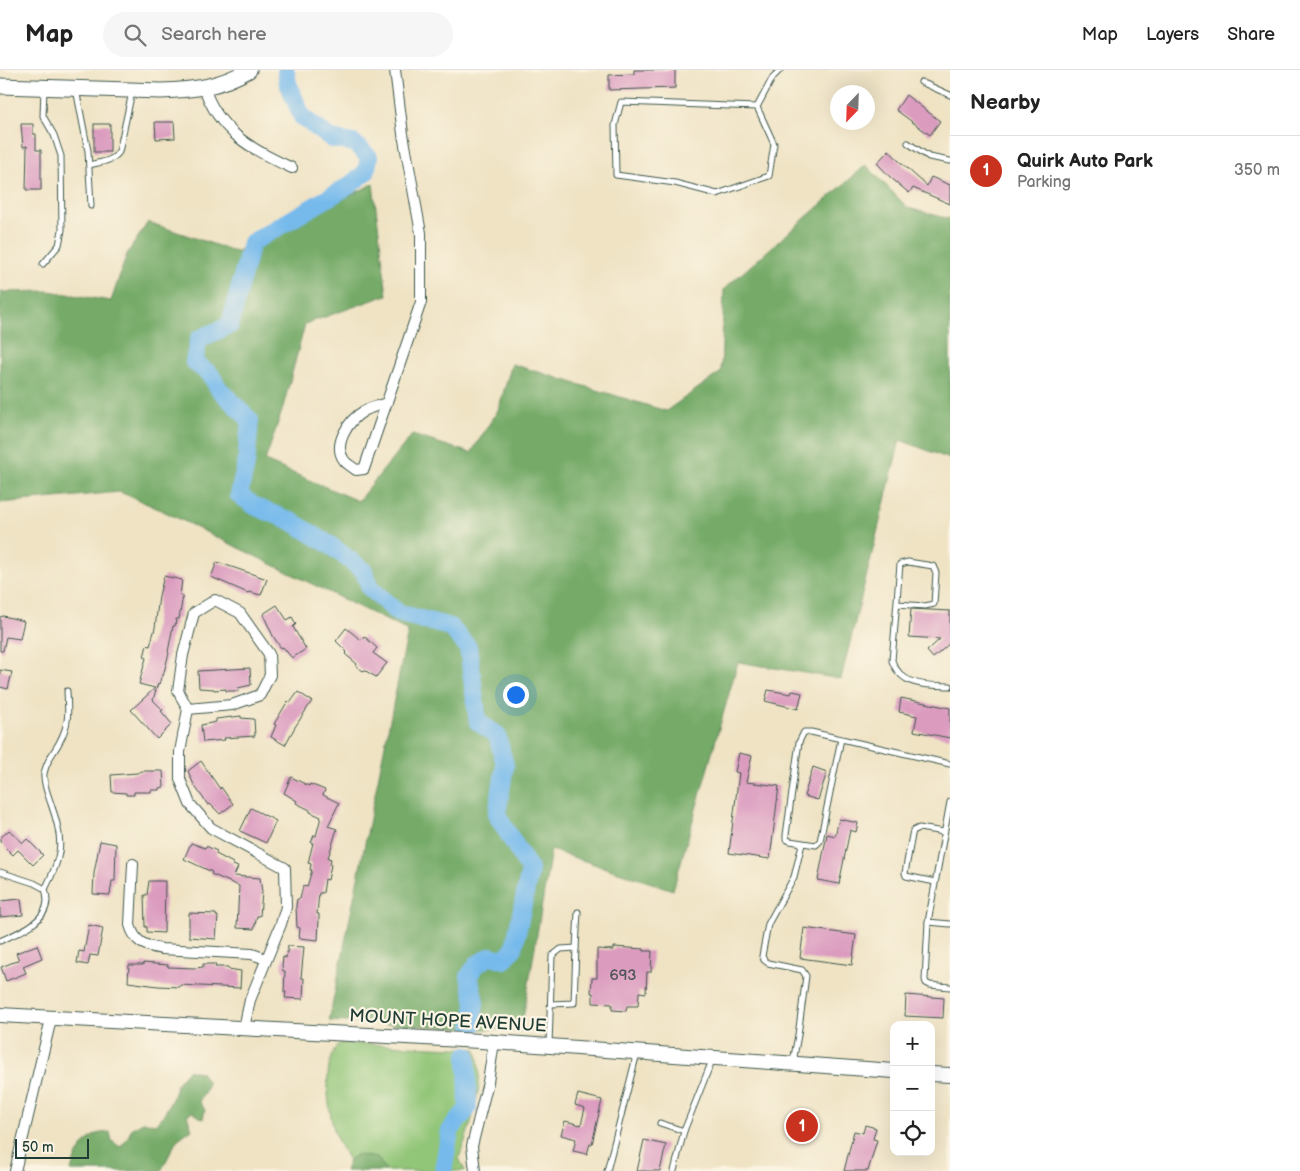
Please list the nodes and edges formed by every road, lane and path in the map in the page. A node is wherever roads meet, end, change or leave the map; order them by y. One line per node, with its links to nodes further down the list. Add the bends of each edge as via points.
1 (248, 70): 6 (main road, via 226,82)
2 (395, 70): 18 (street, via 420,233 421,302)
3 (780, 70): 11 (lane, via 772,77)
4 (921, 82): 10 (lane)
5 (0, 86): 7 (main road)
6 (204, 87): 9 (main road, via 177,91); 15 (street, via 209,102 231,131 250,148)
7 (44, 88): 8 (main road); 17 (lane, via 43,116 61,156 62,230 59,245)
8 (76, 89): 9 (main road); 14 (lane)
9 (132, 90): 14 (lane, via 116,156)
10 (950, 95)
11 (757, 107): 11 (lane, via 774,144 769,176 717,194 616,175 616,125 620,102)
12 (908, 143): 13 (lane, via 929,157)
13 (950, 161)
14 (89, 165): 16 (lane)
15 (292, 168)
16 (91, 206)
17 (43, 264)
18 (386, 402): 18 (street, via 364,469 356,470 344,460 339,448 343,434 364,411)
19 (897, 604): 19 (lane, via 900,564 933,566 936,572 934,604); 20 (lane, via 892,661 895,669 907,680 924,685)
20 (950, 686)
21 (67, 691): 32 (lane, via 69,718 59,743 47,760 43,776 58,822 60,844 56,868)
22 (188, 709): 22 (street, via 178,692 183,655 194,613 215,600 240,614 269,654 270,676 260,695 232,705); 38 (street, via 180,752 180,779 190,804 211,828 285,868 286,907)
23 (841, 739): 24 (lane); 28 (lane, via 820,841 816,846); 28 (lane, via 811,732 801,735 786,838)
24 (950, 764)
25 (950, 802): 26 (lane)
26 (948, 822): 27 (lane)
27 (944, 832): 31 (lane); 31 (lane, via 919,828 912,834 905,874)
28 (802, 844): 48 (lane, via 794,878 768,924 762,956 768,963 802,970 806,976)
29 (133, 864): 38 (street, via 130,925 140,942 162,948 252,954)
30 (0, 872): 32 (lane)
31 (935, 882): 34 (lane)
32 (45, 889): 36 (lane, via 44,914 26,929)
33 (578, 912): 37 (lane)
34 (928, 922): 35 (lane); 39 (lane, via 926,983)
35 (950, 924)
36 (0, 941)
37 (576, 948): 40 (lane, via 560,949 552,956); 40 (lane, via 574,1003)
38 (266, 959): 43 (street, via 250,1000)
39 (950, 987)
40 (551, 1004): 45 (lane)
41 (0, 1015): 42 (street, MOUNT HOPE AVENUE)
42 (51, 1019): 43 (street, MOUNT HOPE AVENUE); 54 (street)
43 (244, 1028): 44 (street, MOUNT HOPE AVENUE)
44 (494, 1042): 45 (street, MOUNT HOPE AVENUE); 55 (street, via 472,1146)
45 (549, 1046): 46 (street, MOUNT HOPE AVENUE)
46 (637, 1052): 47 (street, MOUNT HOPE AVENUE); 56 (lane)
47 (713, 1058): 48 (street, MOUNT HOPE AVENUE); 53 (lane)
48 (792, 1064): 49 (street, MOUNT HOPE AVENUE)
49 (890, 1071)
50 (935, 1074): 51 (street)
51 (950, 1075)
52 (660, 1123): 53 (lane)
53 (684, 1130): 57 (lane)
54 (15, 1171)
55 (475, 1171)
56 (607, 1171)
57 (674, 1171)

